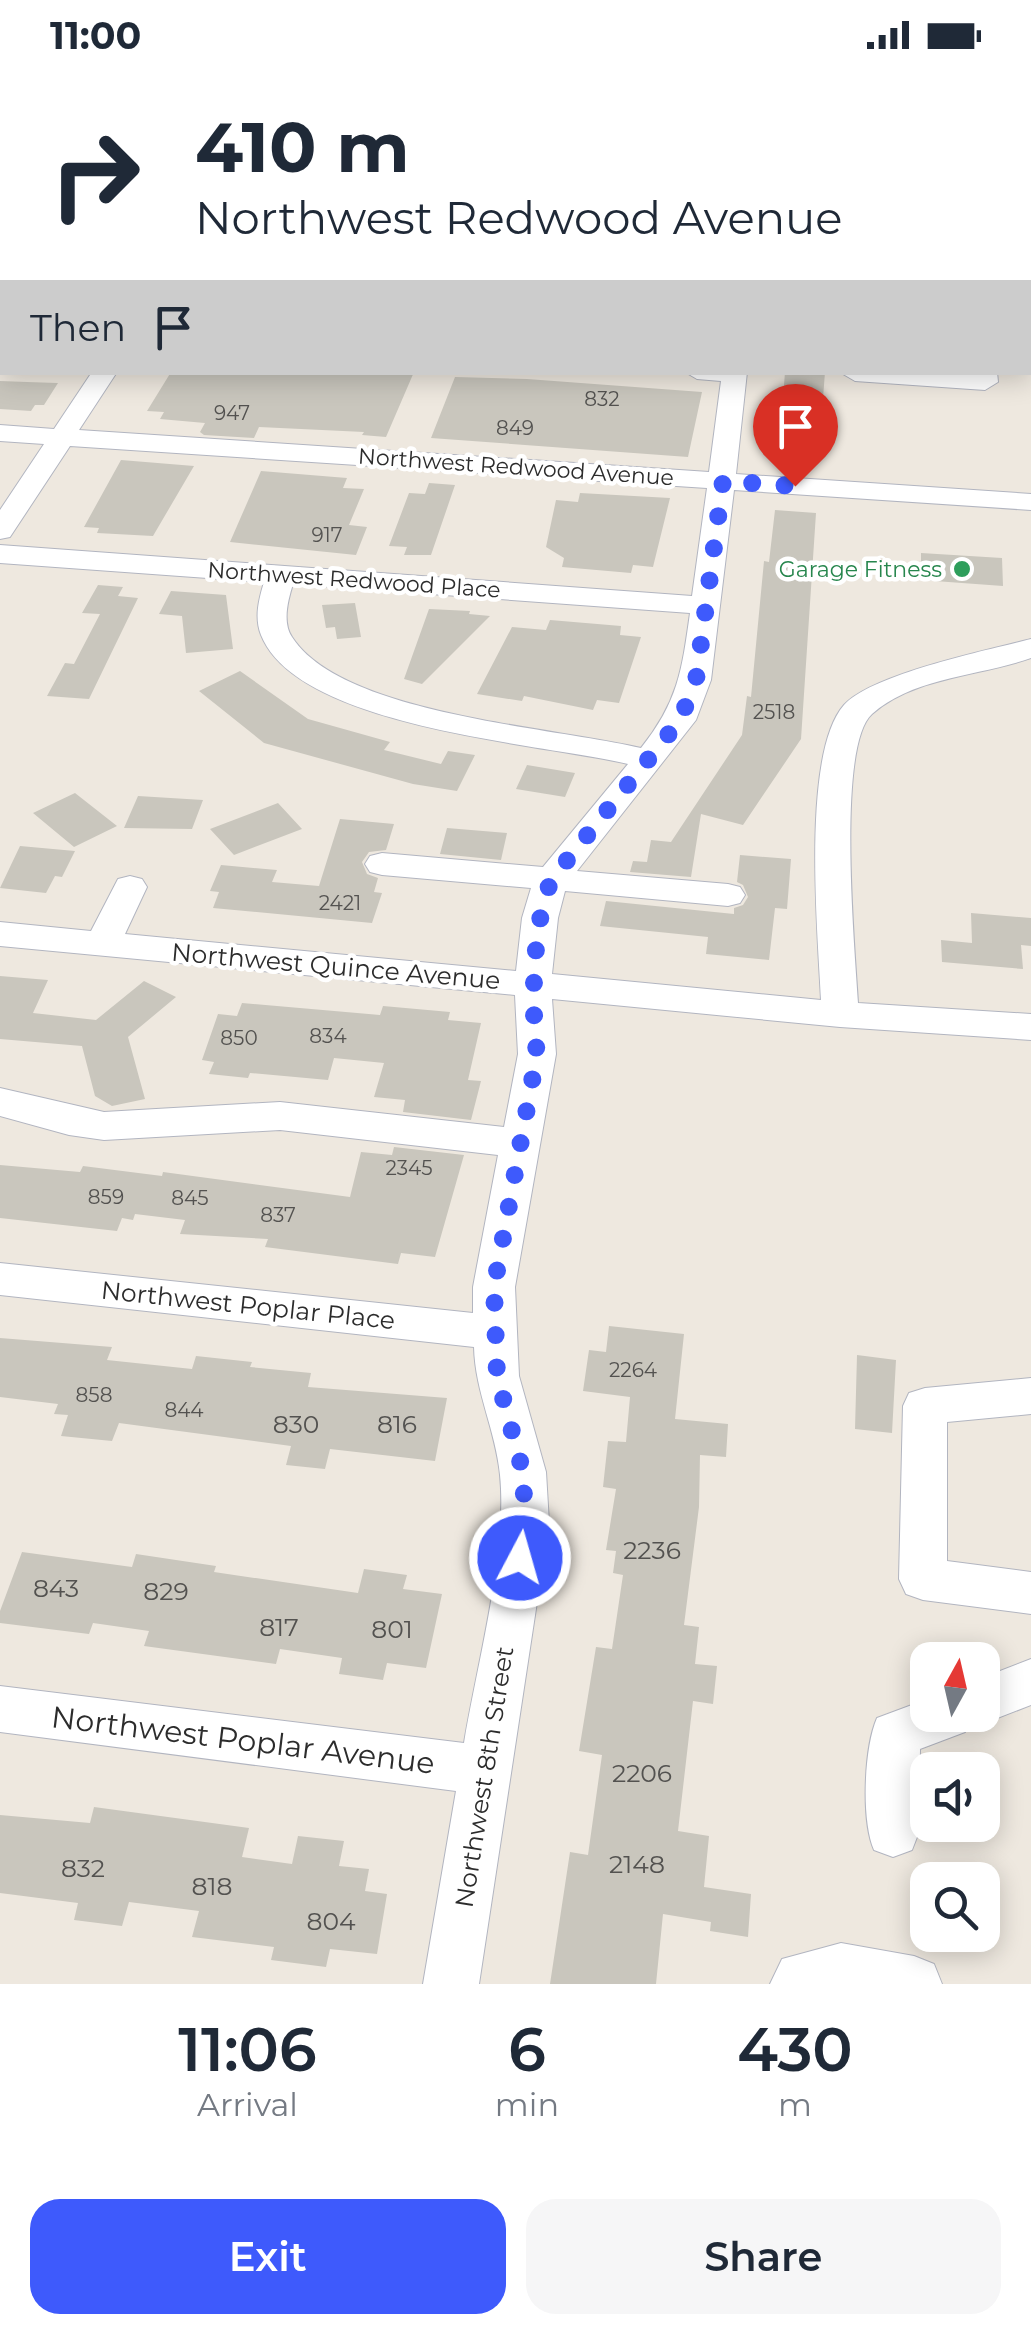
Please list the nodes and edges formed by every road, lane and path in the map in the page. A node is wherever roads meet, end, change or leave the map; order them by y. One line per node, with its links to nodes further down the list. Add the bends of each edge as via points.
1 (103, 375): 7 (street)
2 (723, 375): 8 (street, Northwest 8th Street)
3 (898, 375): 5 (street)
4 (984, 375): 5 (street, via 984,382)
5 (942, 376)
6 (0, 433): 7 (street, Northwest Redwood Avenue)
7 (60, 436): 8 (street, Northwest Redwood Avenue); 10 (street)
8 (723, 481): 9 (street, Northwest Redwood Avenue); 13 (street, Northwest 8th Street)
9 (1031, 502)
10 (0, 530)
11 (0, 554): 12 (street, Northwest Redwood Place)
12 (282, 574): 13 (street, Northwest Redwood Place); 15 (street, via 271,609 278,640 307,671 355,697)
13 (708, 606): 15 (street, Northwest 8th Street, via 689,700)
14 (1031, 648): 23 (street, via 886,692 854,712 841,740 834,812)
15 (648, 759): 17 (street, Northwest 8th Street)
16 (382, 864): 17 (street)
17 (552, 879): 19 (street); 22 (street, Northwest 8th Street, via 541,902)
18 (130, 887): 21 (street)
19 (728, 895)
20 (0, 934): 21 (street, Northwest Quince Avenue)
21 (102, 944): 22 (street, Northwest Quince Avenue)
22 (536, 985): 23 (street, Northwest Quince Avenue); 26 (street, Northwest 8th Street, via 537,1054)
23 (840, 1014): 24 (street, Northwest Quince Avenue)
24 (1031, 1027)
25 (0, 1102): 26 (street, via 104,1126 280,1116)
26 (522, 1143): 28 (street, Northwest 8th Street, via 494,1287)
27 (0, 1279): 28 (street, Northwest Poplar Place)
28 (496, 1332): 35 (street, Northwest 8th Street, via 497,1376 523,1472 525,1522)
29 (1031, 1396): 30 (street, via 926,1406 923,1579)
30 (1031, 1594)
31 (1031, 1682): 32 (street)
32 (1000, 1694)
33 (0, 1709): 35 (street, Northwest Poplar Avenue)
34 (910, 1729): 36 (street, via 895,1735)
35 (486, 1770): 37 (street, Northwest 8th Street)
36 (893, 1832)
37 (451, 1984)
38 (798, 1984): 39 (street, via 841,1971)
39 (914, 1984)

